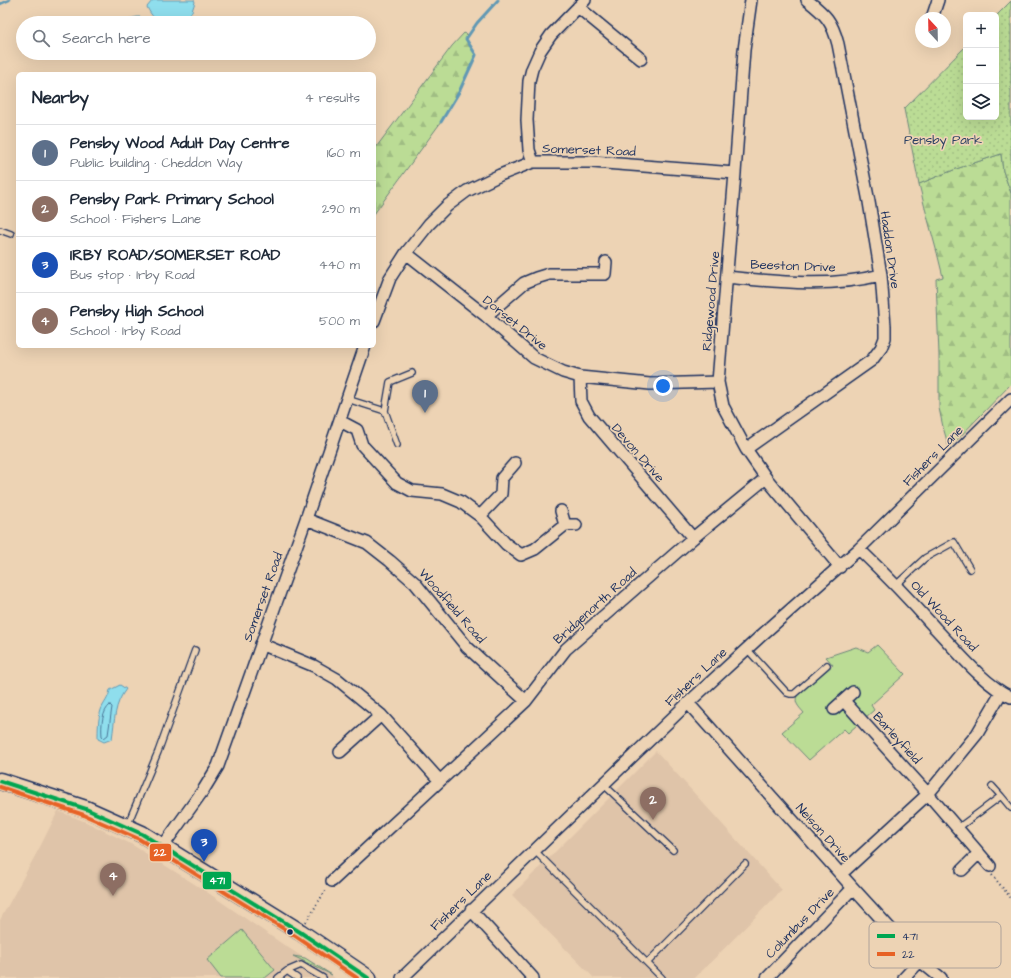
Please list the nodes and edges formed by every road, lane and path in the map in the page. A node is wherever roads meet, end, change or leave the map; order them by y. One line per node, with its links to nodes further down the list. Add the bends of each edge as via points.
1 (751, 0): 8 (street, Ridgewood Drive, via 744,50)
2 (807, 0): 13 (street, Haddon Drive, via 827,17 834,27)
3 (938, 0): 5 (street)
4 (582, 4): 6 (street); 7 (street, via 551,35 532,69 527,120 529,150)
5 (934, 12)
6 (641, 60)
7 (533, 162): 8 (street, Somerset Road, via 592,162); 11 (street, Somerset Road, via 467,191 429,224)
8 (735, 173): 14 (street, Ridgewood Drive)
9 (0, 230): 10 (lane)
10 (11, 234)
11 (406, 253): 15 (street, Somerset Road, via 390,278); 16 (street, Dorset Drive)
12 (606, 262): 16 (street, via 605,274 549,274 524,283)
13 (881, 275): 14 (street, Beeston Drive, via 824,283); 26 (street, Haddon Drive, via 885,338 872,360)
14 (727, 277): 20 (street, Ridgewood Drive)
15 (376, 316)
16 (486, 316): 19 (street, Dorset Drive, via 534,358)
17 (364, 348): 21 (street, Somerset Road)
18 (412, 373): 23 (lane, via 390,382)
19 (580, 377): 20 (street, Dorset Drive, via 650,384); 32 (street, Devon Drive, via 581,401 589,416)
20 (718, 382): 26 (street, Ridgewood Drive, via 723,406)
21 (347, 399): 23 (lane); 24 (street, Somerset Road)
22 (1011, 399): 33 (street, Fishers Lane)
23 (385, 411): 25 (lane)
24 (340, 420): 30 (street, via 357,430 362,445 397,483 412,491 442,494 460,502); 31 (street, Somerset Road)
25 (397, 445)
26 (746, 449): 28 (street, Ridgewood Drive)
27 (515, 463): 30 (street, via 502,478 501,494)
28 (766, 478): 32 (street, Bridgenorth Road); 34 (street, Ridgewood Drive)
29 (561, 511): 30 (street, via 570,525 535,549 521,555 506,544)
30 (480, 516)
31 (306, 519): 37 (street, Somerset Road); 43 (street, Woodfield Road, via 367,543 390,561 415,583 467,647)
32 (693, 538): 43 (street, Bridgenorth Road, via 566,649)
33 (859, 549): 34 (street, Fishers Lane); 36 (street, Old Wood Road)
34 (840, 567): 38 (street, Fishers Lane)
35 (970, 569): 36 (lane, via 954,542 925,558)
36 (896, 585): 42 (street, Old Wood Road, via 970,664)
37 (260, 644): 47 (street, via 331,675); 58 (street, Somerset Road, via 218,766)
38 (746, 649): 40 (lane, via 790,694 794,694); 45 (street, Fishers Lane)
39 (195, 650): 56 (lane, via 158,752)
40 (827, 665)
41 (853, 692): 44 (street)
42 (1006, 695): 53 (street)
43 (526, 701): 50 (street, Bridgenorth Road)
44 (844, 701): 46 (street); 53 (street, Barleyfield)
45 (688, 703): 51 (street, Fishers Lane); 65 (street, Nelson Drive)
46 (834, 709)
47 (381, 715): 48 (street); 50 (street)
48 (340, 752)
49 (0, 781): 56 (street, via 86,809)
50 (440, 781): 66 (street, Bridgenorth Road)
51 (603, 784): 59 (street, Fishers Lane); 60 (lane)
52 (992, 786): 54 (lane)
53 (928, 794): 57 (street, Barleyfield); 65 (street)
54 (1001, 796): 55 (lane); 57 (lane)
55 (1011, 808)
56 (126, 827): 58 (street)
57 (958, 828): 61 (street, Barleyfield)
58 (163, 846): 71 (street)
59 (534, 850): 69 (street, Fishers Lane); 72 (lane)
60 (673, 850)
61 (979, 853): 63 (street, Barleyfield); 64 (street)
62 (745, 864): 72 (lane)
63 (990, 866): 68 (path, via 986,869)
64 (962, 870)
65 (841, 874): 67 (street, Nelson Drive)
66 (332, 881): 71 (path)
67 (853, 888): 70 (street, Nelson Drive); 83 (street, Columbus Drive)
68 (1011, 898)
69 (471, 910): 80 (street, Fishers Lane); 81 (street)
70 (884, 922)
71 (300, 932): 79 (street)
72 (647, 963): 82 (lane)
73 (913, 968): 84 (street)
74 (929, 968): 85 (street, Nelson Drive)
75 (287, 971): 76 (lane); 77 (lane); 78 (lane, via 301,965)
76 (278, 978)
77 (297, 978)
78 (323, 978)
79 (368, 978)
80 (402, 978)
81 (534, 978)
82 (662, 978)
83 (767, 978)
84 (904, 978)
85 (941, 978)

